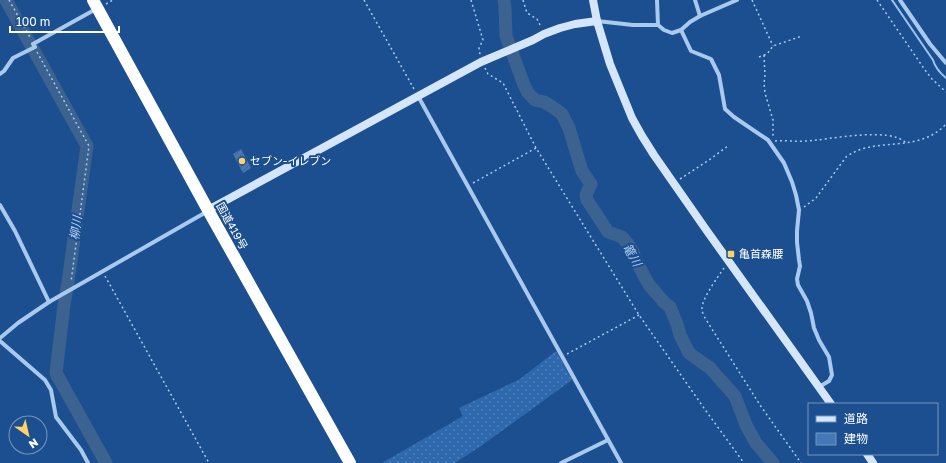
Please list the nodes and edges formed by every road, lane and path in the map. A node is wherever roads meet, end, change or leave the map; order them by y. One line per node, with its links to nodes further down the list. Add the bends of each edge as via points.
1 (9, 0): 19 (path)
2 (364, 0): 27 (path)
3 (471, 0): 23 (path, via 483,40 479,48)
4 (524, 0): 17 (path, via 527,13 537,19)
5 (593, 0): 14 (street)
6 (657, 0): 15 (street)
7 (695, 0): 13 (street)
8 (737, 0): 13 (street)
9 (752, 0): 20 (path)
10 (877, 0): 26 (path, via 925,70)
11 (900, 0): 24 (street)
12 (95, 4): 19 (street); 35 (highway, 国道419号)
13 (700, 16): 16 (street)
14 (597, 21): 15 (street, via 634,26); 17 (street, via 575,24); 32 (street, via 610,64 632,118)
15 (658, 25): 16 (street, via 672,33)
16 (681, 30): 36 (street, via 691,51 711,59 719,75 725,109 768,140 784,163)
17 (544, 34): 23 (street)
18 (802, 36): 20 (path)
19 (34, 46): 25 (street, via 13,58); 39 (path, via 89,146)
20 (773, 46): 21 (path)
21 (764, 55): 22 (path); 29 (path, via 765,93 773,120 772,141 805,142 860,135 885,135 904,140)
22 (759, 57)
23 (481, 62): 27 (street); 31 (path, via 488,74 503,83)
24 (946, 63)
25 (0, 74)
26 (946, 92)
27 (418, 96): 33 (street); 35 (street)
28 (946, 124): 29 (path, via 926,138)
29 (906, 143): 36 (path, via 853,152 846,157 816,198)
30 (728, 146): 32 (path)
31 (536, 148): 33 (path); 41 (path)
32 (674, 183): 37 (street)
33 (468, 186): 43 (street)
34 (0, 205): 40 (street)
35 (208, 210): 38 (street); 49 (highway, 国道419号)
36 (799, 210): 44 (street, via 798,286 807,301 819,340 829,357 832,375 829,381)
37 (729, 261): 44 (street); 53 (path, via 704,300 702,310 760,405)
38 (103, 271): 40 (street); 48 (path)
39 (71, 282)
40 (49, 302): 42 (street)
41 (639, 315): 43 (path); 52 (path)
42 (0, 339): 47 (street, via 45,380 51,390 56,417)
43 (562, 356): 46 (street)
44 (819, 387): 45 (street)
45 (830, 403)
46 (608, 440): 50 (street); 51 (street)
47 (88, 463)
48 (209, 463)
49 (350, 463)
50 (561, 463)
51 (621, 463)
52 (744, 463)
53 (801, 463)

